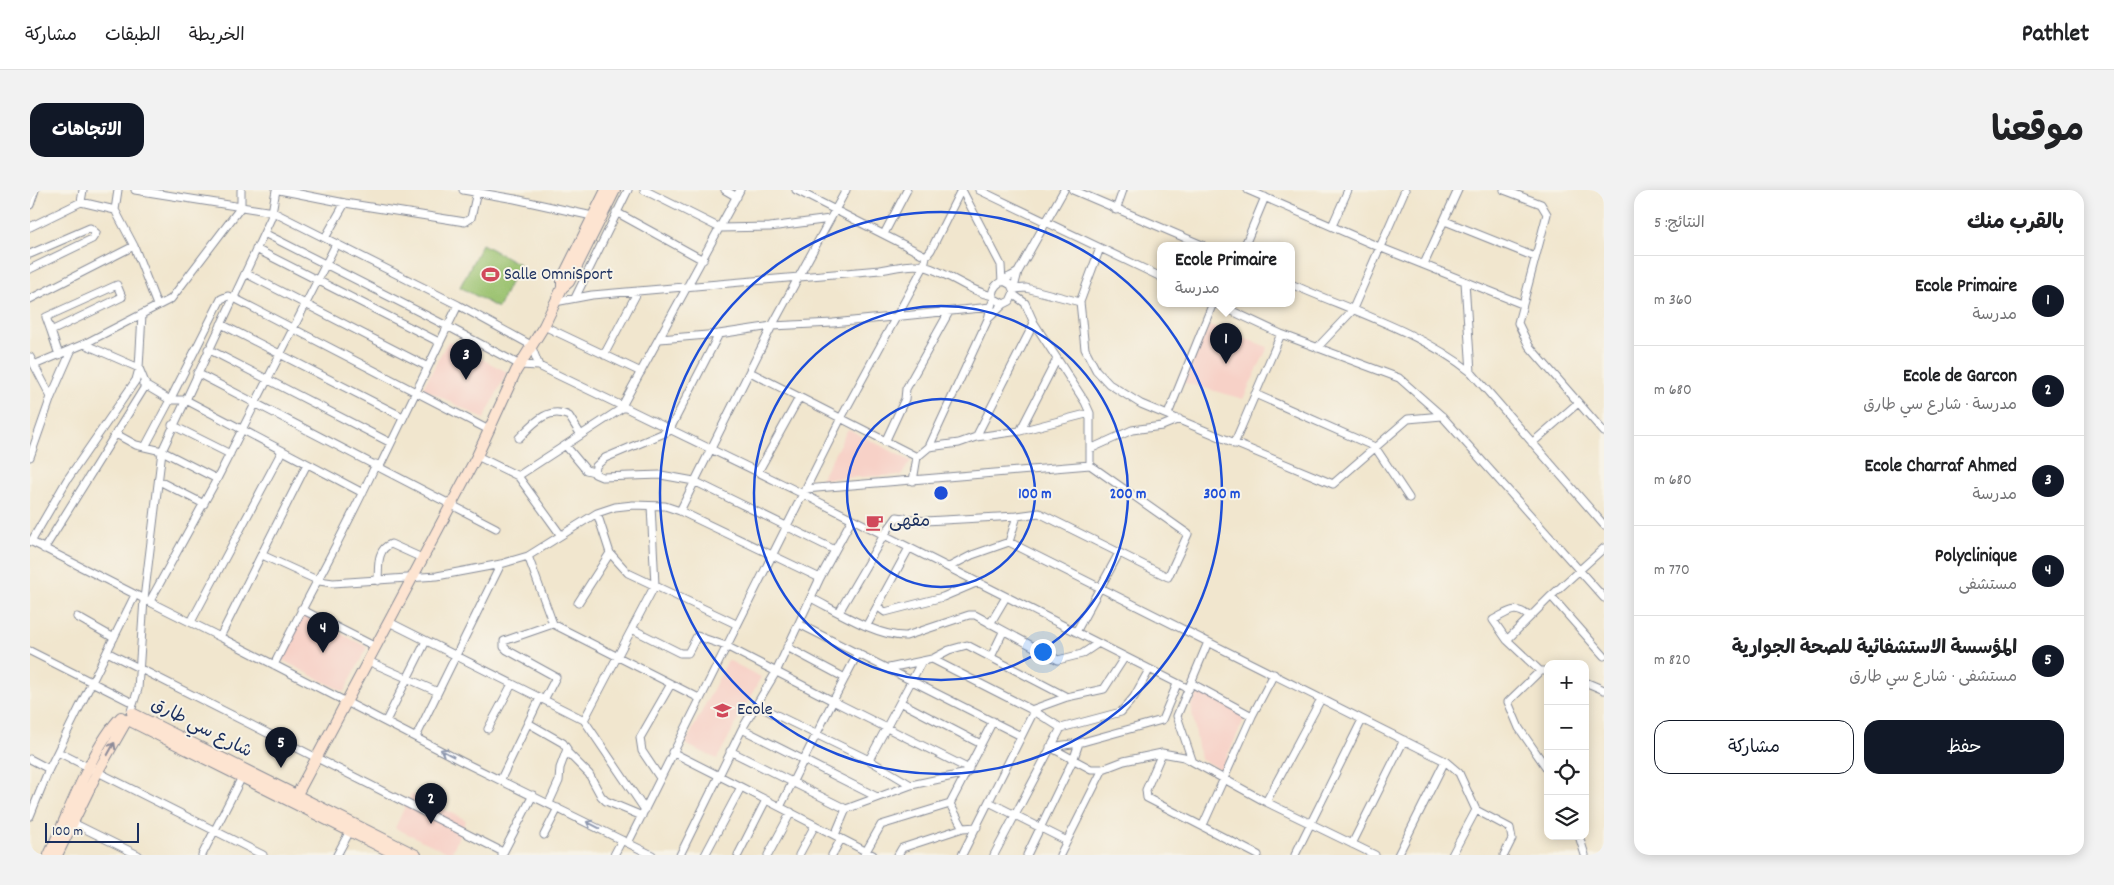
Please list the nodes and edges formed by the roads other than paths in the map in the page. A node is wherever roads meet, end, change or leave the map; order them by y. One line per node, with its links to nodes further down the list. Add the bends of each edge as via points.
1 (34, 190): 33 (street)
2 (83, 190): 31 (street)
3 (118, 190): 35 (street)
4 (135, 190): 34 (street)
5 (241, 190): 34 (street)
6 (278, 190): 32 (street); 38 (street)
7 (463, 190): 27 (street)
8 (517, 190): 30 (street)
9 (606, 190): 40 (street)
10 (615, 190): 40 (street)
11 (628, 190): 39 (street)
12 (644, 190): 46 (street)
13 (725, 190): 28 (street)
14 (797, 190): 36 (street)
15 (846, 190): 36 (street)
16 (907, 190): 48 (street)
17 (961, 190): 58 (street); 70 (street, via 1001,265)
18 (979, 190): 43 (street)
19 (1064, 190): 43 (street)
20 (1073, 190): 37 (street)
21 (1123, 190): 37 (street)
22 (1248, 190): 29 (street)
23 (1348, 190): 44 (street)
24 (1405, 190): 54 (street)
25 (1458, 190): 42 (street)
26 (1504, 190): 59 (street, via 1541,204 1545,209 1547,219)
27 (477, 192): 30 (street); 32 (street, via 471,218 465,222)
28 (738, 193): 46 (street)
29 (1265, 197): 44 (street); 51 (street)
30 (515, 199): 40 (street)
31 (81, 202): 35 (street); 45 (street)
32 (345, 203): 49 (street)
33 (30, 205)
34 (241, 207): 38 (street); 86 (street, via 171,299)
35 (115, 210): 53 (street)
36 (835, 210): 41 (street); 48 (street)
37 (1116, 210): 50 (street)
38 (273, 212): 47 (street); 49 (street)
39 (616, 212): 60 (street); 78 (street)
40 (596, 217): 80 (street, via 569,282)
41 (830, 220): 46 (street, via 770,227); 67 (street)
42 (1445, 221): 59 (street); 62 (street)
43 (1044, 222): 55 (street); 65 (street)
44 (1332, 226): 54 (street)
45 (30, 227)
46 (720, 228): 60 (street)
47 (264, 233): 56 (street); 61 (street)
48 (884, 234): 58 (street)
49 (325, 238): 52 (street)
50 (1195, 242)
51 (1247, 242)
52 (336, 244): 61 (street); 85 (street)
53 (134, 246): 79 (street); 86 (street)
54 (1379, 246): 62 (street); 91 (street)
55 (1100, 248): 68 (street); 81 (street)
56 (256, 249): 66 (street); 69 (street)
57 (30, 254): 64 (street, via 90,228 96,233 92,239)
58 (926, 256): 63 (street)
59 (1535, 257): 83 (street)
60 (703, 260): 72 (street)
61 (326, 264): 69 (street); 97 (street)
62 (1424, 264): 71 (street)
63 (924, 266): 67 (street); 76 (street); 93 (street)
64 (30, 269)
65 (1018, 272): 70 (street); 75 (street)
66 (245, 273): 77 (street); 84 (street)
67 (800, 275): 72 (street); 99 (street)
68 (1157, 275)
69 (318, 280): 84 (street); 105 (street)
70 (1003, 282): 75 (street); 76 (street, via 994,286)
71 (1465, 282): 83 (street); 123 (street)
72 (689, 286): 74 (street); 104 (street)
73 (1295, 286): 91 (street)
74 (638, 291): 78 (street); 113 (street)
75 (1014, 291): 81 (street, via 1026,288); 82 (street, via 1010,301); 95 (street, via 1025,303)
76 (993, 297): 82 (street); 87 (street)
77 (234, 298): 96 (street); 100 (street); 132 (street, via 221,299)
78 (575, 298): 80 (street)
79 (30, 299)
80 (555, 302): 98 (street)
81 (1080, 302): 138 (street, via 1085,349 1096,370 1125,395)
82 (1004, 304): 94 (street)
83 (1522, 304): 134 (street, via 1518,323 1528,346)
84 (306, 305): 100 (street); 119 (street)
85 (458, 305): 97 (street); 107 (street)
86 (157, 306): 92 (street)
87 (991, 307): 90 (street); 94 (street)
88 (1212, 307): 138 (street)
89 (1223, 307): 103 (street)
90 (949, 312): 93 (street); 154 (street, via 906,389 905,399)
91 (1352, 312): 108 (street); 123 (street, via 1429,344)
92 (142, 314): 106 (street); 120 (street)
93 (896, 318): 99 (street); 142 (street)
94 (988, 319): 161 (street)
95 (1034, 323): 115 (street); 152 (street)
96 (221, 324): 110 (street); 112 (street)
97 (447, 326): 105 (street); 117 (street)
98 (544, 326): 107 (street); 113 (street)
99 (772, 326): 102 (street); 122 (street)
100 (294, 329): 112 (street); 128 (street)
101 (51, 331): 101 (street, via 122,297 117,285 46,317); 111 (street)
102 (719, 334): 104 (street); 146 (street)
103 (1281, 334): 108 (street); 129 (street)
104 (660, 339): 121 (street)
105 (439, 342): 119 (street)
106 (84, 344): 109 (street); 120 (street)
107 (531, 345): 117 (street); 118 (street)
108 (1317, 348): 139 (street, via 1399,378)
109 (72, 349): 111 (street); 130 (street)
110 (208, 349): 124 (street); 125 (street)
111 (59, 355): 116 (street)
112 (280, 355): 125 (street); 140 (street)
113 (604, 355): 121 (street)
114 (30, 356): 116 (street)
115 (1057, 360): 137 (street); 147 (street)
116 (34, 365): 130 (street)
117 (520, 365): 118 (street); 145 (street)
118 (539, 366): 136 (street)
119 (428, 367): 128 (street)
120 (139, 368): 126 (street); 127 (street)
121 (641, 372): 136 (street)
122 (750, 372): 131 (street); 166 (street)
123 (1470, 372): 156 (street)
124 (197, 373): 133 (street); 135 (street)
125 (268, 379): 135 (street); 155 (street)
126 (136, 380): 127 (street); 196 (street, via 67,480)
127 (146, 386): 132 (street); 149 (street)
128 (416, 392): 140 (street); 145 (street)
129 (1255, 394): 157 (street); 162 (street)
130 (51, 397): 158 (street)
131 (799, 398): 142 (street); 175 (street)
132 (170, 400): 133 (street); 160 (street)
133 (186, 400): 143 (street); 144 (street)
134 (1578, 403): 148 (street); 156 (street)
135 (256, 404): 144 (street); 172 (street)
136 (623, 407): 146 (street); 150 (street)
137 (1090, 413): 147 (street); 163 (street)
138 (1168, 414): 141 (street)
139 (1442, 416): 162 (street, via 1408,419); 210 (street)
140 (404, 417): 155 (street)
141 (1179, 419): 157 (street); 163 (street, via 1162,426 1132,430)
142 (840, 420): 154 (street); 181 (street)
143 (172, 425): 164 (street); 167 (street)
144 (242, 430): 165 (street); 167 (street)
145 (489, 430): 168 (street)
146 (669, 431): 166 (street); 174 (street, via 605,458)
147 (1020, 431): 152 (street)
148 (1604, 432)
149 (116, 434): 160 (street); 200 (street)
150 (581, 435): 153 (street, via 569,416 558,413 544,415); 159 (street)
151 (30, 437): 158 (street)
152 (976, 437): 161 (street)
153 (519, 438)
154 (885, 442): 170 (street)
155 (391, 443): 172 (street)
156 (1532, 443): 191 (street)
157 (1234, 444): 162 (street, via 1332,484)
158 (34, 446): 169 (street)
159 (566, 446): 174 (street, via 586,470); 176 (street)
160 (145, 447): 164 (street)
161 (929, 447): 170 (street)
162 (1375, 447): 183 (street)
163 (1090, 449): 173 (street)
164 (162, 451): 177 (street); 178 (street)
165 (282, 451): 171 (street); 230 (street)
166 (712, 451): 175 (street); 179 (street)
167 (230, 454): 177 (street)
168 (477, 456): 176 (street); 185 (street)
169 (30, 457)
170 (917, 457): 180 (street)
171 (307, 464): 182 (street); 204 (street)
172 (378, 465): 182 (street); 185 (street)
173 (1090, 465): 180 (street); 203 (street, via 1188,534 1168,577)
174 (594, 472): 179 (street, via 602,477 661,475)
175 (758, 472): 181 (street)
176 (518, 476): 194 (street)
177 (217, 479): 184 (street)
178 (159, 481): 184 (street); 223 (street)
179 (694, 481): 187 (street); 192 (street)
180 (913, 481): 181 (street)
181 (804, 491): 190 (street); 192 (street)
182 (363, 494): 213 (street)
183 (1409, 498)
184 (204, 504): 223 (street)
185 (450, 504): 193 (street); 207 (street)
186 (651, 506): 187 (street); 188 (street, via 615,507); 216 (street)
187 (680, 511): 206 (street)
188 (597, 513): 194 (street); 202 (street)
189 (1016, 516): 195 (street, via 925,521 897,517); 197 (street); 203 (street, via 1039,513)
190 (852, 519): 195 (street); 201 (street)
191 (1604, 525)
192 (786, 526): 201 (street); 206 (street)
193 (496, 528)
194 (560, 534): 205 (street)
195 (884, 535): 198 (street); 227 (street)
196 (31, 542): 200 (street)
197 (1009, 542): 209 (street); 217 (street)
198 (909, 548): 209 (street); 225 (street)
199 (1604, 548): 210 (street)
200 (44, 549): 218 (street)
201 (835, 550): 212 (street)
202 (610, 553): 216 (street, via 628,573); 224 (street)
203 (1119, 553): 217 (street)
204 (262, 555): 213 (street); 240 (street)
205 (528, 556): 208 (street); 232 (street)
206 (771, 556): 212 (street); 233 (street)
207 (422, 558): 211 (street); 214 (street, via 391,544 385,546 380,554)
208 (501, 564): 211 (street, via 455,574); 252 (street)
209 (949, 567): 215 (street)
210 (1579, 570): 219 (street); 222 (street)
211 (411, 578): 214 (street); 231 (street)
212 (820, 578): 221 (street)
213 (319, 581): 214 (street); 226 (street)
214 (378, 581)
215 (978, 582): 220 (street); 225 (street, via 957,592 898,610 885,612)
216 (655, 585): 233 (street); 237 (street)
217 (1101, 586): 239 (street); 244 (street)
218 (135, 595): 223 (street); 241 (street)
219 (1552, 596): 229 (street); 254 (street)
220 (1006, 597): 235 (street); 239 (street)
221 (811, 598): 227 (street); 234 (street)
222 (1604, 598)
223 (147, 600): 230 (street); 261 (street)
224 (578, 603)
225 (878, 608): 236 (street)
226 (301, 609): 247 (street); 260 (street)
227 (839, 612): 236 (street)
228 (77, 617): 241 (street)
229 (1530, 617): 242 (street); 242 (street, via 1516,609 1493,620)
230 (192, 622): 240 (street)
231 (389, 622): 243 (street); 247 (street)
232 (554, 624): 253 (street); 280 (street, via 504,641 507,650 556,677)
233 (736, 624): 246 (street)
234 (799, 624): 248 (street); 251 (street)
235 (990, 624): 236 (street, via 969,615 906,636 880,632); 238 (street)
236 (867, 625)
237 (632, 630): 246 (street, via 680,653 688,653 697,636); 253 (street)
238 (1003, 632): 245 (street, via 1058,660 1082,654); 255 (street)
239 (1076, 632): 245 (street)
240 (220, 637): 260 (street)
241 (114, 638): 250 (street)
242 (1507, 640): 264 (street)
243 (426, 641): 252 (street); 267 (street)
244 (1208, 642): 266 (street); 275 (street)
245 (1097, 644): 256 (street)
246 (726, 646): 265 (street); 279 (street)
247 (376, 647): 258 (street)
248 (787, 647): 265 (street); 268 (street)
249 (30, 651): 270 (street)
250 (107, 652): 261 (street); 270 (street)
251 (858, 653): 262 (street); 268 (street)
252 (455, 656): 271 (street); 277 (street)
253 (616, 656): 272 (street); 290 (street)
254 (1604, 656)
255 (991, 657): 257 (street, via 967,646 949,650); 278 (street)
256 (1124, 658): 263 (street); 278 (street, via 1104,689)
257 (932, 659): 259 (street); 286 (street)
258 (368, 661): 267 (street); 283 (street)
259 (922, 661): 262 (street); 269 (street)
260 (274, 665): 283 (street)
261 (139, 668): 287 (street); 314 (street)
262 (888, 668): 269 (street)
263 (1149, 670): 273 (street); 297 (street, via 1121,712)
264 (1544, 671): 319 (street, via 1508,702 1519,728)
265 (776, 672): 282 (street); 285 (street)
266 (1274, 674): 281 (street); 289 (street)
267 (406, 678): 277 (street); 293 (street)
268 (845, 678): 282 (street)
269 (913, 680): 284 (street); 294 (street)
270 (92, 683): 287 (street); 308 (street)
271 (512, 684): 280 (street); 298 (street)
272 (671, 684): 279 (street); 326 (street, via 640,738 645,757)
273 (1178, 684): 275 (street); 291 (street)
274 (1589, 684): 276 (street)
275 (1190, 686): 288 (street); 289 (street)
276 (1604, 690)
277 (438, 692): 302 (street)
278 (1067, 697): 286 (street)
279 (699, 698): 309 (street)
280 (542, 699): 290 (street); 295 (street)
281 (1321, 699): 292 (street); 337 (street)
282 (833, 701): 296 (street); 300 (street)
283 (347, 702): 293 (street); 314 (street)
284 (900, 702): 296 (street); 305 (street)
285 (756, 705): 299 (street); 300 (street)
286 (1032, 711): 297 (street); 301 (street)
287 (129, 714): 321 (street); 324 (street, شارع سي طارق)
288 (1177, 716): 291 (street); 317 (street)
289 (1252, 716): 328 (street)
290 (584, 720): 344 (street)
291 (1162, 720): 304 (street)
292 (1362, 720): 303 (street); 349 (street)
293 (386, 721): 302 (street)
294 (993, 721): 301 (street); 305 (street)
295 (528, 723): 310 (street, via 563,743); 327 (street)
296 (887, 726): 316 (street); 323 (street)
297 (1061, 728): 306 (street)
298 (488, 729)
299 (742, 729): 307 (street); 315 (street)
300 (816, 734): 315 (street); 316 (street)
301 (1021, 736): 336 (street)
302 (416, 737): 327 (street, one-way to 302)
303 (1404, 740): 318 (street); 362 (street)
304 (1079, 743): 306 (street); 312 (street)
305 (981, 744): 323 (street)
306 (1050, 747): 312 (street); 346 (street)
307 (730, 751): 325 (street); 329 (street)
308 (58, 752): 320 (street); 321 (street)
309 (672, 752): 325 (street); 326 (street)
310 (568, 753): 338 (street); 344 (street, via 588,774 606,801)
311 (1162, 753): 317 (street); 322 (street); 351 (street, via 1146,796)
312 (1074, 758): 322 (street, via 1088,768); 355 (street)
313 (30, 759): 320 (street)
314 (317, 759): 334 (street); 363 (street)
315 (803, 759): 329 (street); 333 (street)
316 (869, 760): 330 (street)
317 (1192, 760): 328 (street)
318 (1445, 761): 343 (street, via 1459,773); 389 (street)
319 (1544, 764)
320 (49, 769): 347 (street)
321 (94, 769): 348 (street); 356 (street)
322 (1103, 769): 361 (street)
323 (967, 770): 330 (street); 339 (street)
324 (244, 774): 334 (street, شارع سي طارق); 356 (street)
325 (719, 774): 331 (street); 375 (street)
326 (660, 778): 344 (street)
327 (501, 779): 332 (street)
328 (1226, 779): 337 (street); 351 (street)
329 (792, 783): 340 (street); 342 (street)
330 (912, 784): 333 (street)
331 (741, 787): 335 (street); 376 (street)
332 (533, 795): 338 (street); 363 (street)
333 (876, 797): 342 (street)
334 (295, 798): 353 (street, شارع سي طارق)
335 (766, 800): 340 (street); 377 (street)
336 (989, 802): 346 (street); 352 (street)
337 (1266, 802): 349 (street)
338 (549, 803): 341 (street)
339 (950, 804): 354 (street); 364 (street, via 881,826)
340 (780, 806): 345 (street)
341 (558, 808): 357 (street); 360 (street, one-way to 341)
342 (846, 809): 358 (street)
343 (1476, 810): 390 (street); 391 (street, via 1510,828 1512,839)
344 (644, 812): 360 (street)
345 (791, 812): 350 (street); 378 (street)
346 (1014, 815): 355 (street); 383 (street)
347 (30, 816)
348 (69, 821): 365 (street); 366 (street); 367 (street)
349 (1309, 824): 362 (street); 387 (street)
350 (815, 825): 358 (street); 379 (street)
351 (1203, 825): 386 (street)
352 (977, 826): 354 (street); 382 (street)
353 (352, 827): 370 (street); 371 (street, شارع سي طارق); 372 (street, شارع سي طارق)
354 (963, 828): 381 (street, via 902,848)
355 (1040, 828): 361 (street); 384 (street)
356 (215, 831): 368 (street); 369 (street)
357 (544, 835)
358 (838, 837): 364 (street); 380 (street)
359 (1580, 840): 392 (street)
360 (625, 841): 373 (street); 374 (street)
361 (1067, 841): 385 (street)
362 (1352, 844): 388 (street)
363 (503, 854)
364 (868, 854)
365 (48, 855)
366 (57, 855)
367 (138, 855)
368 (202, 855)
369 (263, 855)
370 (337, 855)
371 (397, 855)
372 (416, 855)
373 (614, 855)
374 (652, 855)
375 (680, 855)
376 (705, 855)
377 (738, 855)
378 (768, 855)
379 (799, 855)
380 (832, 855)
381 (898, 855)
382 (962, 855)
383 (994, 855)
384 (1027, 855)
385 (1060, 855)
386 (1258, 855)
387 (1294, 855)
388 (1375, 855)
389 (1398, 855)
390 (1452, 855)
391 (1504, 855)
392 (1585, 855)

